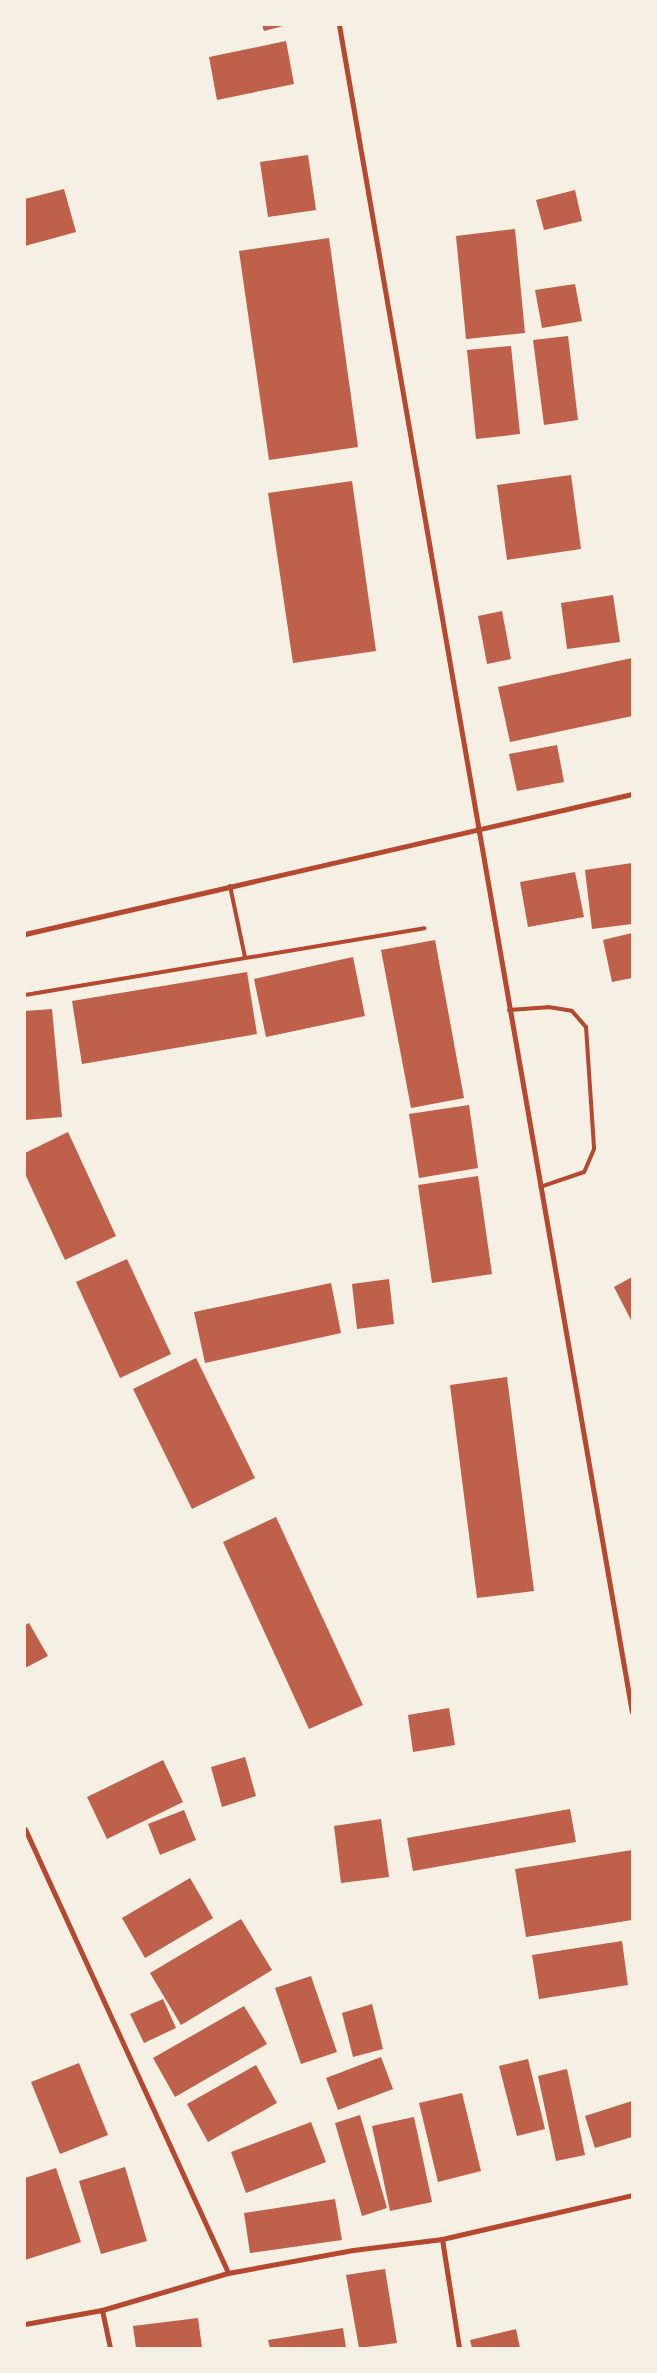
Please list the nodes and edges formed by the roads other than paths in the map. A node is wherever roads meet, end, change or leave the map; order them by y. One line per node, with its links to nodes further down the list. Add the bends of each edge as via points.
1 (339, 25): 3 (street)
2 (632, 794): 3 (street)
3 (477, 828): 4 (street); 9 (street)
4 (230, 886): 6 (street); 7 (lane)
5 (424, 928): 7 (lane)
6 (25, 934)
7 (245, 957): 8 (lane)
8 (25, 996)
9 (509, 1010): 10 (street); 10 (lane, via 548,1007 572,1011 586,1027 594,1149 584,1172)
10 (540, 1187): 11 (street)
11 (632, 1712)
12 (25, 1829): 15 (street)
13 (632, 2194): 14 (street)
14 (442, 2239): 15 (street, via 353,2250); 19 (street)
15 (228, 2273): 16 (street)
16 (102, 2310): 17 (street); 18 (street)
17 (25, 2324)
18 (110, 2348)
19 (459, 2348)

